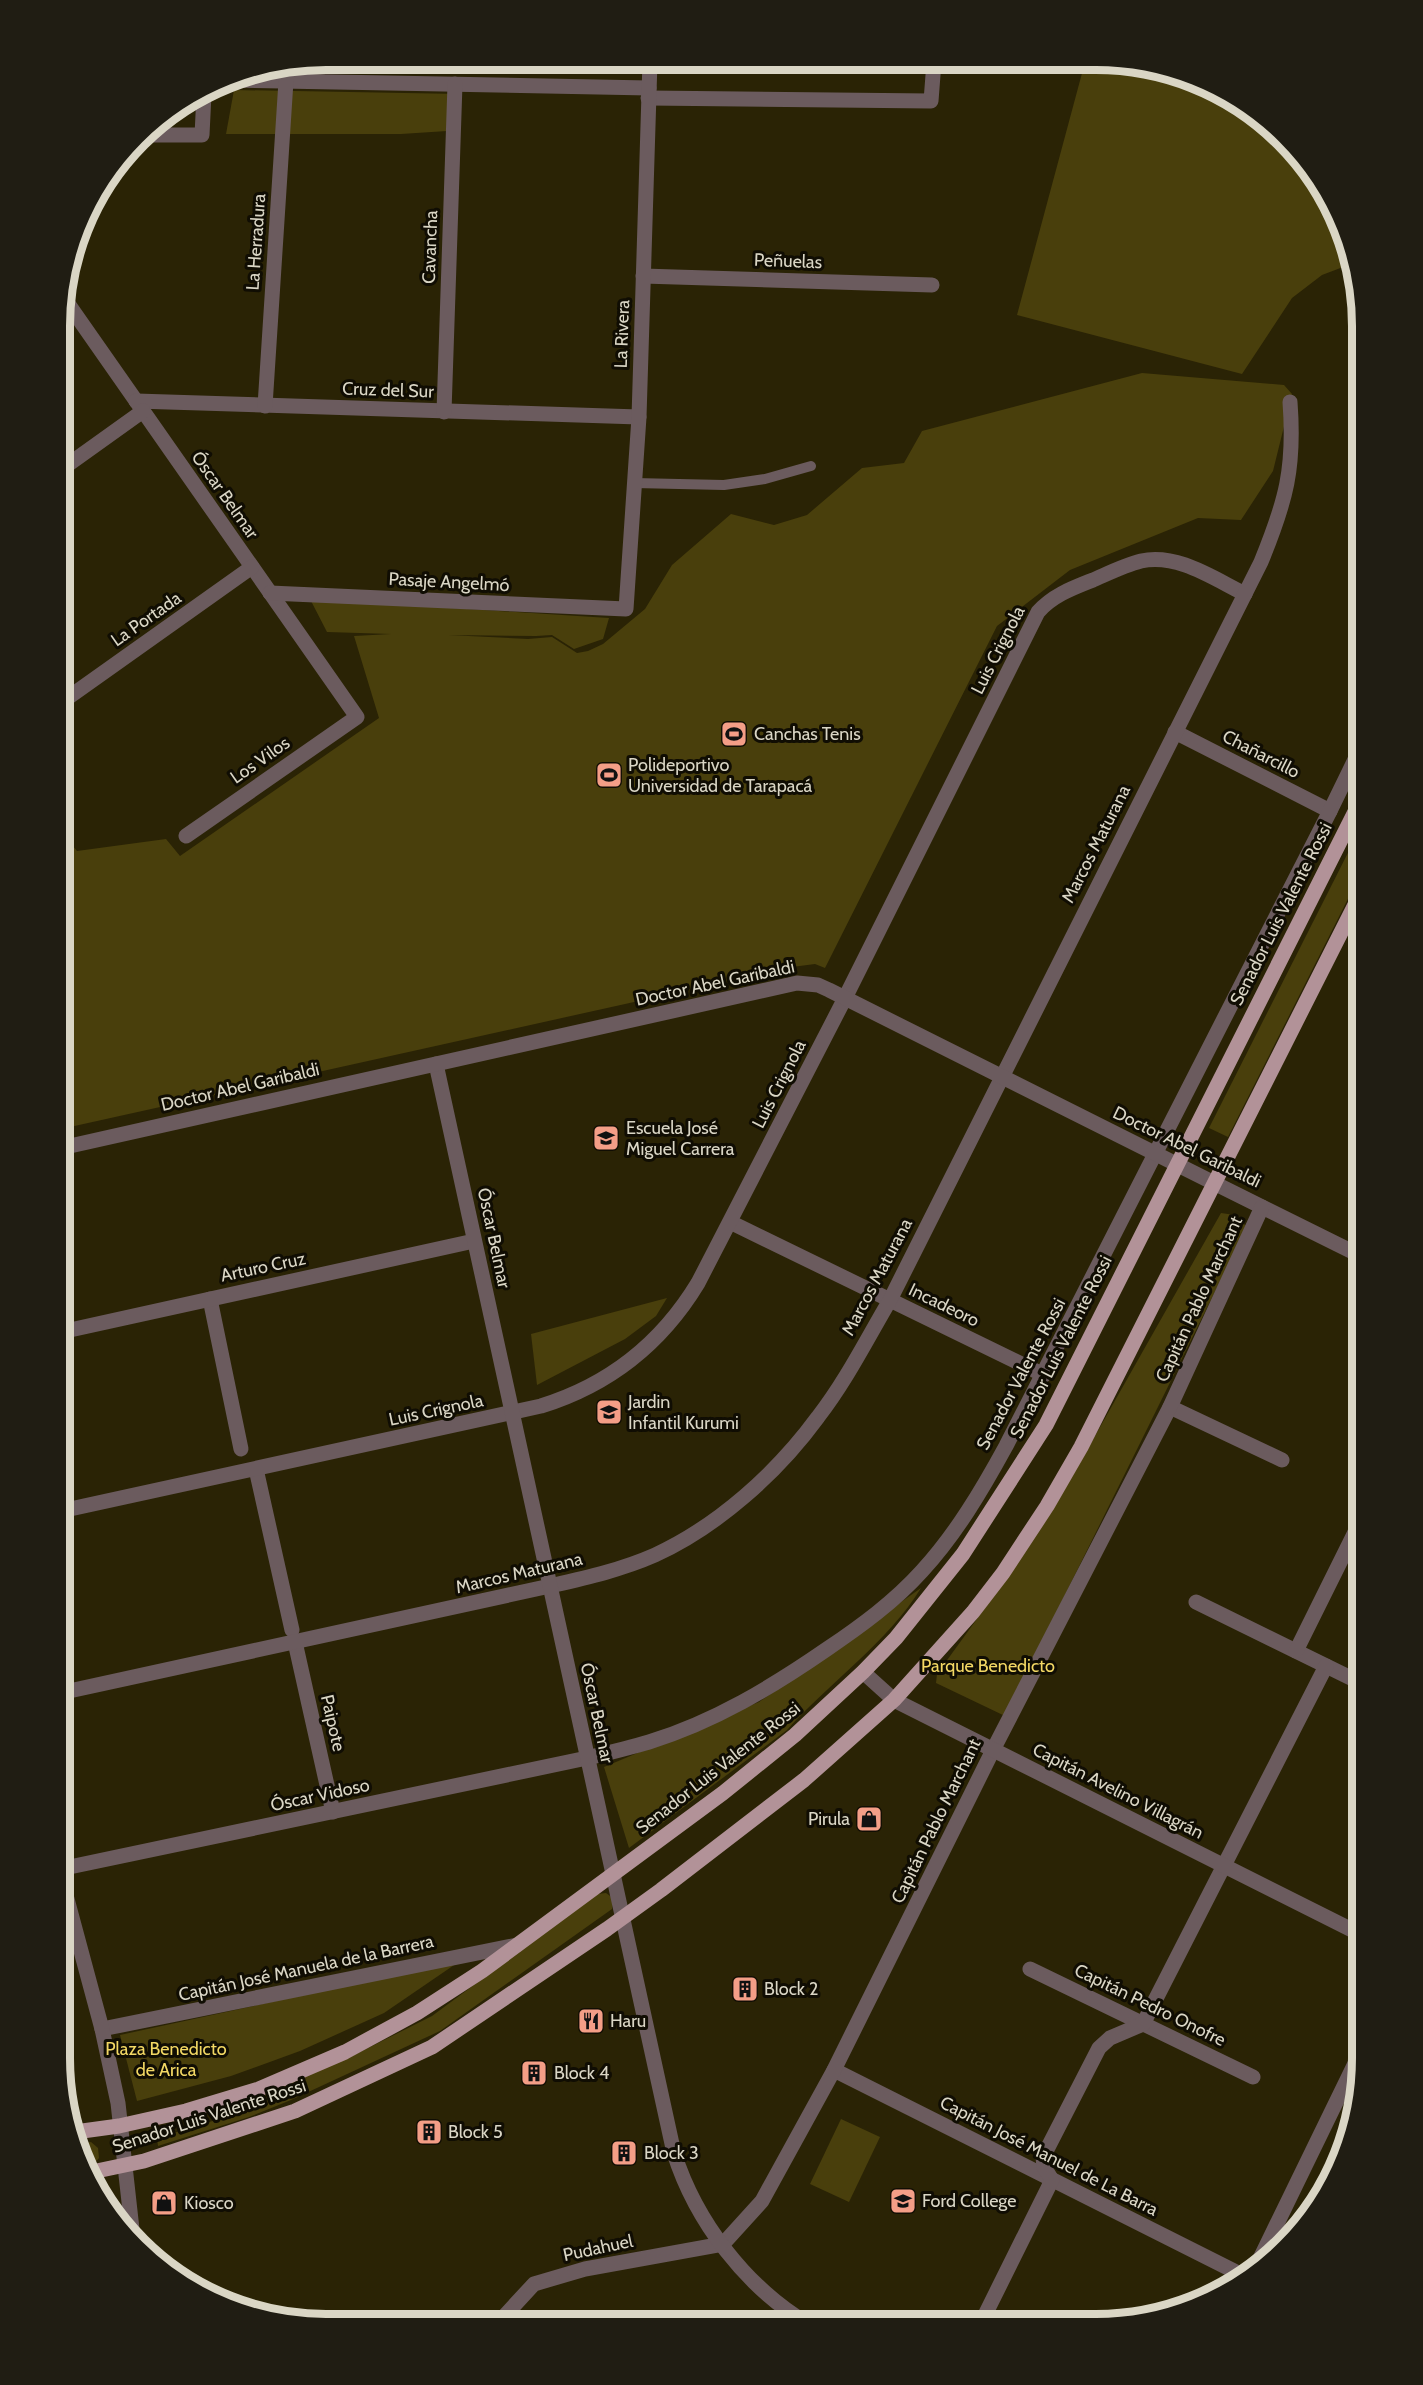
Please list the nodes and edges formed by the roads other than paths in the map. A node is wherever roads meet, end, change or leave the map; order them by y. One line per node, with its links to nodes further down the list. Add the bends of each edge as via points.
1 (650, 70): 6 (street, La Rivera)
2 (933, 70): 6 (street, via 931,101)
3 (256, 80): 4 (street)
4 (286, 81): 5 (street); 14 (street, La Herradura)
5 (455, 84): 6 (street); 15 (street, Cavancha)
6 (649, 93): 9 (street, La Rivera)
7 (204, 102): 8 (street, via 202,135)
8 (157, 135)
9 (643, 276): 10 (street, Peñuelas); 16 (street, La Rivera)
10 (932, 285)
11 (71, 308): 13 (street, Óscar Belmar)
12 (1290, 402): 22 (street, Marcos Maturana, via 1292,455 1285,496)
13 (140, 406): 14 (street, Cruz del Sur); 17 (street); 20 (street, Óscar Belmar)
14 (265, 406): 15 (street, Cruz del Sur)
15 (444, 412): 16 (street, Cruz del Sur)
16 (639, 417): 19 (street, La Rivera)
17 (70, 463)
18 (811, 466): 19 (lane, via 724,485)
19 (634, 483): 23 (street, La Rivera)
20 (252, 567): 21 (street, Óscar Belmar); 24 (street, La Portada)
21 (270, 593): 23 (street, Pasaje Angelmó); 25 (street, Óscar Belmar)
22 (1245, 594): 26 (street, Marcos Maturana); 32 (street, Luis Crignola, via 1182,564 1156,560 1130,565 1061,593 1045,604 1033,621)
23 (626, 609)
24 (70, 696)
25 (357, 717): 30 (street, Los Vilos)
26 (1175, 732): 28 (street, Chañarcillo); 34 (street, Marcos Maturana)
27 (1352, 765): 28 (street, Senador Valente Rossi)
28 (1330, 811): 36 (street, Senador Valente Rossi)
29 (1352, 818): 37 (main road, Senador Luis Valente Rossi)
30 (186, 836)
31 (1352, 911): 38 (main road, Senador Luis Valente Rossi)
32 (845, 998): 33 (street, Doctor Abel Garibaldi, via 818,985 797,983); 34 (street, Doctor Abel Garibaldi); 40 (street, Luis Crignola)
33 (436, 1064): 35 (street, Doctor Abel Garibaldi); 41 (street, Óscar Belmar)
34 (1000, 1076): 36 (street, Doctor Abel Garibaldi); 44 (street, Marcos Maturana)
35 (70, 1146)
36 (1156, 1154): 37 (street, Doctor Abel Garibaldi); 46 (street, Senador Valente Rossi)
37 (1176, 1164): 38 (street, Doctor Abel Garibaldi); 59 (main road, Senador Luis Valente Rossi, via 1046,1425 963,1554 896,1638)
38 (1214, 1183): 39 (street, Doctor Abel Garibaldi); 62 (main road, Senador Luis Valente Rossi, via 1114,1383 1047,1506 973,1612)
39 (1262, 1207): 42 (street, Doctor Abel Garibaldi); 47 (street, Capitán Pablo Marchant)
40 (730, 1222): 44 (street, Incadeoro); 48 (street, Luis Crignola, via 688,1299 639,1355 584,1390)
41 (474, 1241): 43 (street, Arturo Cruz); 48 (street, Óscar Belmar)
42 (1352, 1252)
43 (210, 1299): 45 (street, Arturo Cruz); 49 (street)
44 (890, 1300): 46 (street, Incadeoro); 54 (street, Marcos Maturana, via 819,1416 796,1445 738,1501 693,1534 655,1555)
45 (70, 1330)
46 (1044, 1375): 64 (street, Senador Valente Rossi, via 962,1520 898,1595 836,1643 752,1697 650,1741)
47 (1170, 1407): 50 (street, Capitán Pablo Marchant); 63 (street, Capitán Pablo Marchant)
48 (512, 1413): 51 (street, Luis Crignola); 54 (street, Óscar Belmar)
49 (241, 1449)
50 (1281, 1460)
51 (256, 1469): 52 (street, Luis Crignola); 56 (street, Paipote)
52 (70, 1509)
53 (1352, 1538): 57 (street)
54 (549, 1586): 56 (street, Marcos Maturana); 64 (street, Óscar Belmar)
55 (1196, 1602): 57 (street)
56 (294, 1636): 61 (street, Marcos Maturana); 65 (street, Paipote)
57 (1296, 1651): 58 (street)
58 (1326, 1666): 60 (street); 66 (street)
59 (863, 1671): 62 (street, Capitán Avelino Villagrán); 68 (main road, Senador Luis Valente Rossi, via 766,1760)
60 (1352, 1679)
61 (70, 1691)
62 (894, 1701): 63 (street, Capitán Avelino Villagrán); 70 (main road, Senador Luis Valente Rossi, via 795,1787)
63 (993, 1750): 66 (street, Capitán Avelino Villagrán); 76 (street, Capitán Pablo Marchant)
64 (587, 1758): 65 (street, Óscar Vidoso); 68 (street, Óscar Belmar)
65 (333, 1812): 67 (street, Óscar Vidoso)
66 (1223, 1866): 71 (street, Capitán Avelino Villagrán); 74 (street)
67 (70, 1869)
68 (612, 1874): 70 (street, Óscar Belmar); 72 (main road, Senador Luis Valente Rossi)
69 (70, 1909): 75 (street)
70 (622, 1918): 81 (main road, Senador Luis Valente Rossi, via 432,2047 295,2111); 85 (street, Óscar Belmar, via 674,2153 689,2193)
71 (1352, 1930)
72 (517, 1945): 75 (street, Capitán José Manuela de la Barrera); 79 (main road, Senador Luis Valente Rossi, via 417,2013 336,2056 220,2102)
73 (1030, 1969): 74 (street, Capitán Pedro Onofre)
74 (1143, 2024): 78 (street, Capitán Pedro Onofre); 83 (street, via 1110,2038 1099,2048 1043,2157)
75 (102, 2029): 79 (street)
76 (834, 2070): 83 (street, Capitán José Manuel de La Barra); 85 (street, Capitán Pablo Marchant, via 762,2201)
77 (1352, 2070): 86 (street)
78 (1253, 2077)
79 (120, 2126): 80 (main road, Senador Luis Valente Rossi); 81 (street)
80 (81, 2131)
81 (125, 2165): 82 (main road, Senador Luis Valente Rossi); 84 (street)
82 (97, 2171)
83 (1052, 2180): 87 (street, Capitán José Manuel de La Barra); 90 (street)
84 (131, 2224)
85 (723, 2244): 88 (street, Pudahuel, via 585,2269 534,2284); 89 (street, Óscar Belmar, via 756,2285)
86 (1263, 2253)
87 (1237, 2272)
88 (506, 2314)
89 (791, 2314)
90 (985, 2314)

